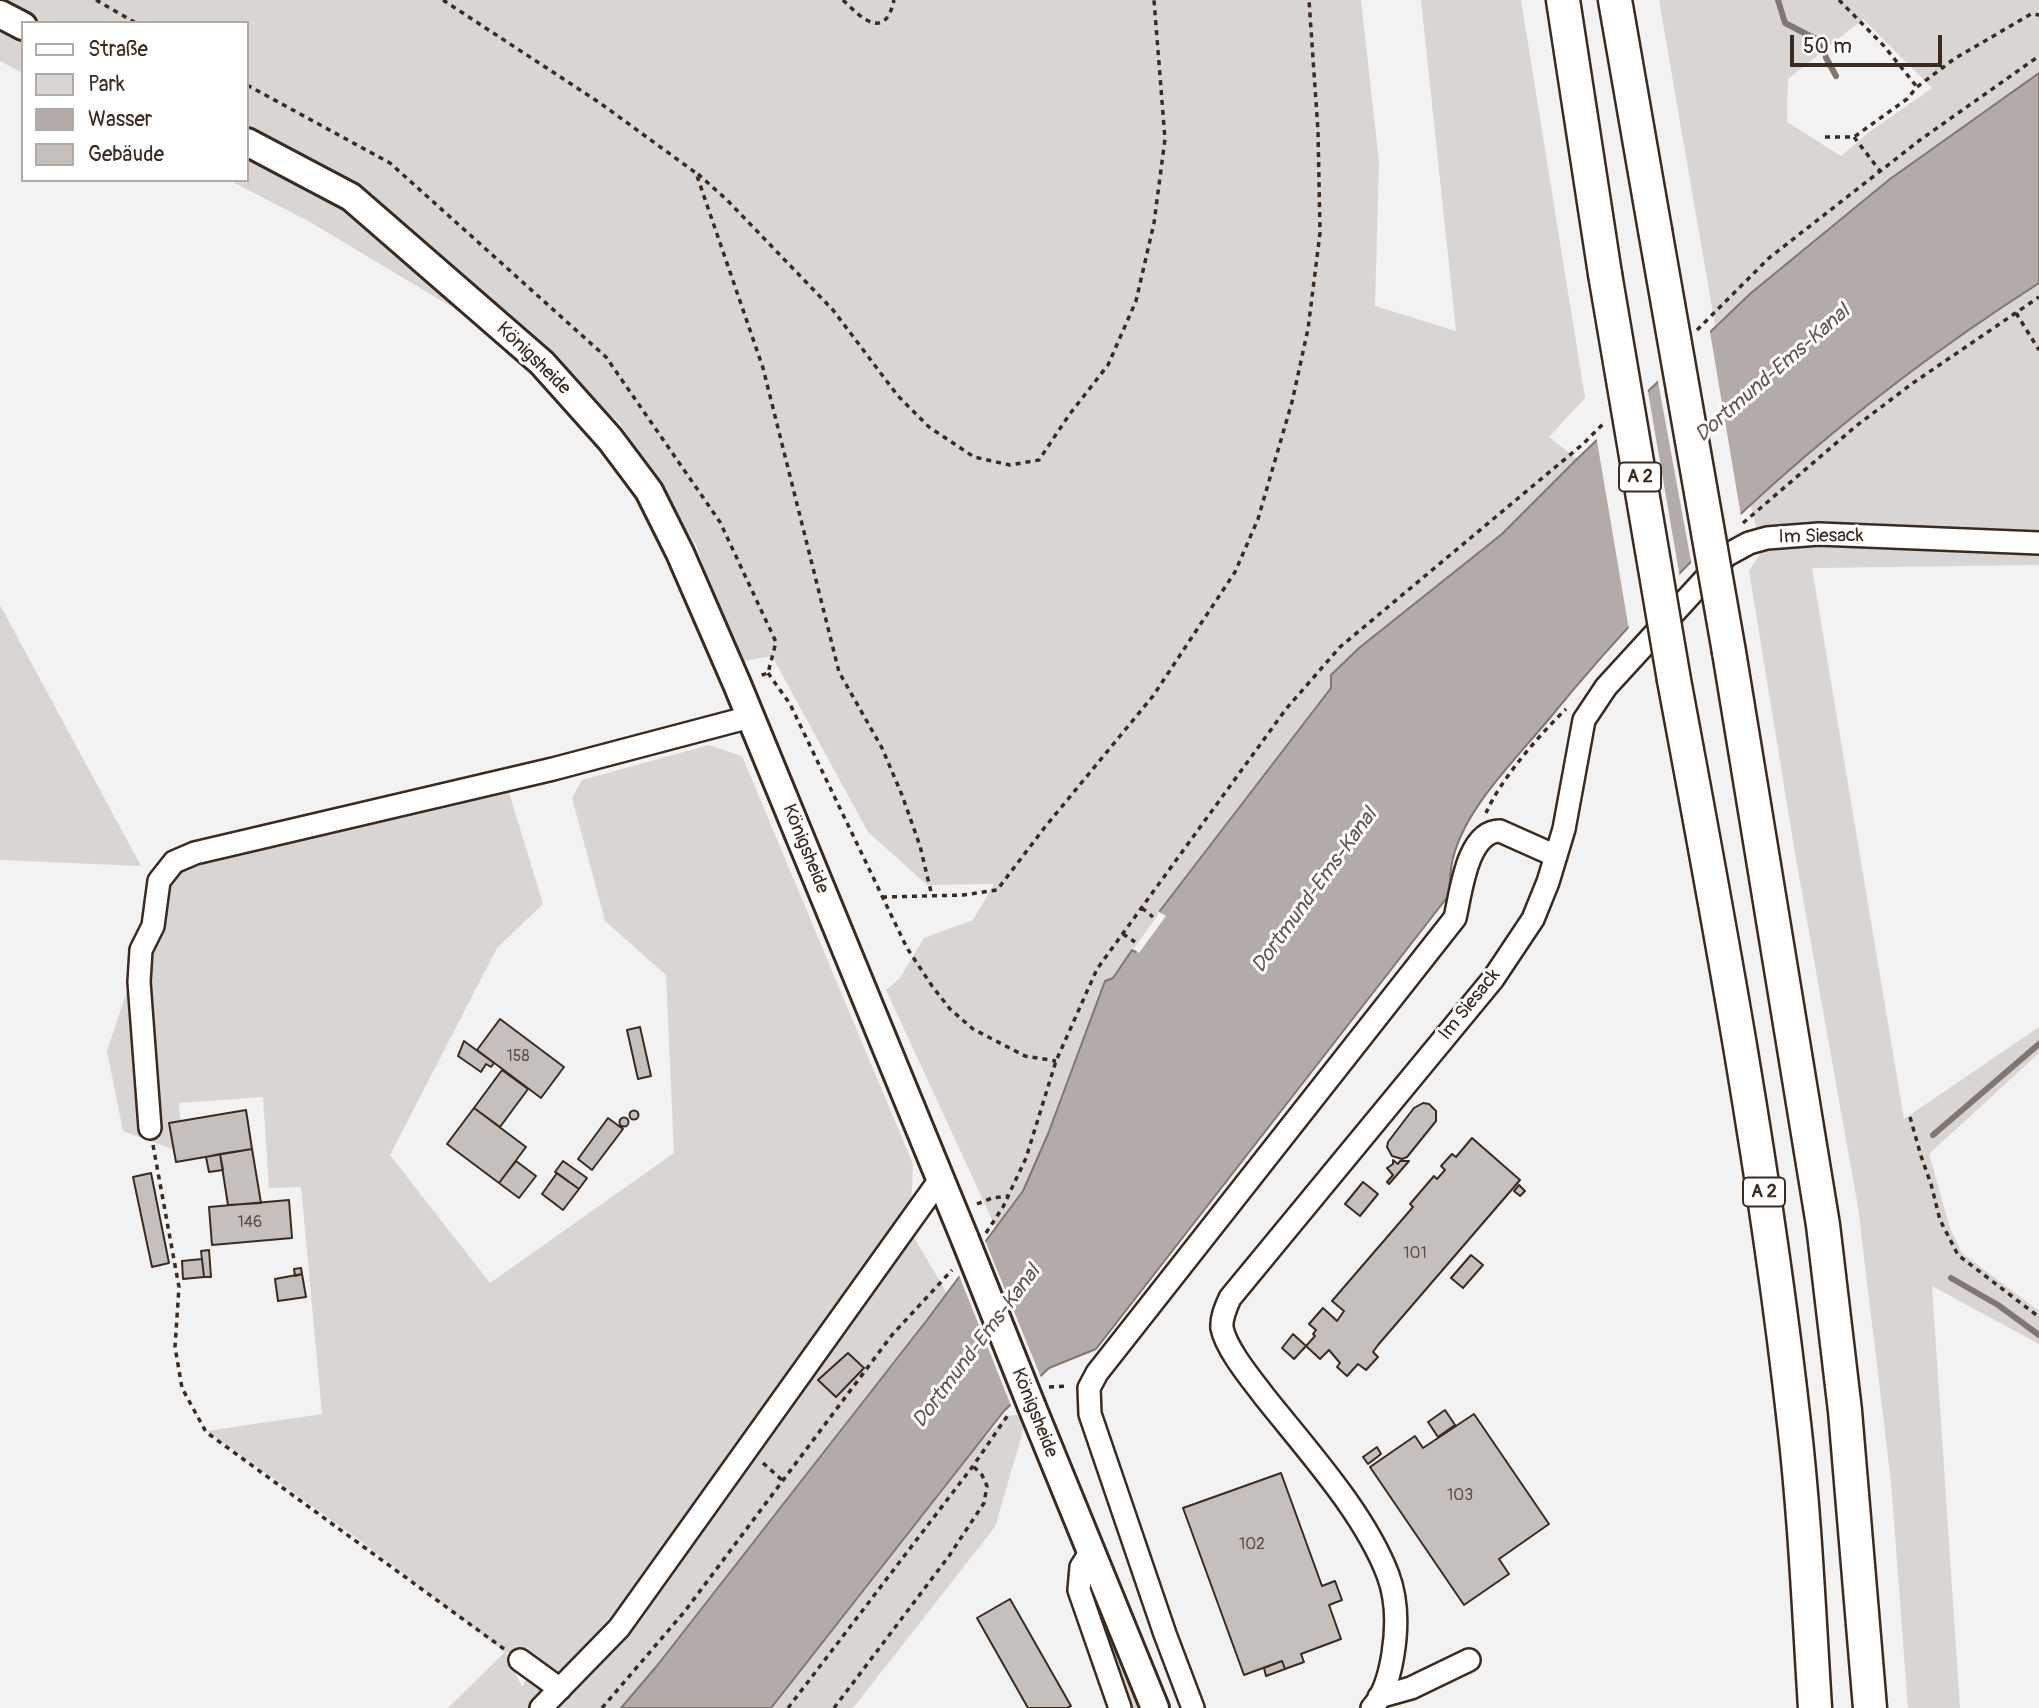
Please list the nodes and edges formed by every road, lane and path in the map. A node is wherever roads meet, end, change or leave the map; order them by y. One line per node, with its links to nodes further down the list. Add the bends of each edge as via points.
1 (96, 0): 12 (path)
2 (443, 0): 20 (path, via 600,103)
3 (843, 0): 4 (path, via 861,18 875,24 884,22)
4 (894, 0)
5 (1154, 0): 20 (path, via 1166,139 1136,301 1108,365 1039,460 1010,465 974,457 929,427 898,396 833,310)
6 (1309, 0): 33 (path, via 1320,233 1308,329 1258,519 1234,572 1153,696 998,890)
7 (1563, 0): 65 (highway, A 2, bridge, via 1605,274 1770,1231 1795,1426)
8 (1615, 0): 66 (highway, bridge, via 1823,1225 1849,1450)
9 (1839, 0): 15 (path)
10 (0, 14): 13 (main road)
11 (2039, 15): 15 (path, via 2031,14 1954,59)
12 (133, 21)
13 (21, 25)
14 (2039, 57): 19 (path)
15 (1917, 87): 17 (path)
16 (1825, 137): 17 (path)
17 (1854, 137): 19 (path)
18 (248, 143): 30 (main road, Königsheide, via 351,197 542,363 610,439 649,491 681,553)
19 (1880, 171): 23 (path, via 1769,258)
20 (696, 173): 33 (path, via 763,368 839,672 882,747 902,794)
21 (2039, 297): 22 (path)
22 (2016, 313): 24 (path); 26 (path, via 1856,426)
23 (1690, 337)
24 (2039, 350)
25 (1612, 415): 35 (path, via 1340,647 1286,709)
26 (1734, 531)
27 (2039, 543): 32 (street, Im Siesack, via 1819,534 1767,538 1727,555 1594,703 1584,720)
28 (768, 673): 34 (path, via 790,705)
29 (1572, 704): 31 (path, via 1492,799 1485,816)
30 (750, 717): 41 (street, via 553,769 195,853 174,862 159,881 153,926 141,950 139,982); 42 (main road, Königsheide)
31 (1491, 831): 32 (street); 48 (street, via 1473,852 1455,918)
32 (1556, 856): 57 (street, Im Siesack, via 1533,919 1493,979 1238,1285 1223,1314 1222,1329 1230,1346 1356,1516 1389,1577 1396,1634 1390,1672)
33 (932, 896): 34 (path)
34 (882, 897): 39 (path, via 907,948 950,1009 973,1028 1025,1056)
35 (1142, 908): 36 (path); 37 (path)
36 (1153, 917)
37 (1124, 934): 38 (path); 39 (path, via 1097,969)
38 (1135, 942)
39 (1056, 1060): 43 (path, via 1026,1158)
40 (1910, 1117): 47 (path, via 1940,1220 1958,1255)
41 (150, 1128): 54 (path, via 179,1287 175,1347 182,1388 206,1432)
42 (941, 1178): 45 (main road, Königsheide); 50 (street)
43 (1008, 1196): 44 (path); 45 (path)
44 (970, 1207)
45 (975, 1236): 49 (main road, Königsheide, bridge)
46 (958, 1264): 52 (path, via 892,1335)
47 (2039, 1317)
48 (1088, 1388): 49 (path, via 1048,1388); 64 (street, via 1090,1413)
49 (1028, 1403): 51 (path, via 1006,1416); 53 (main road, Königsheide)
50 (748, 1447): 52 (path); 56 (street, via 618,1628)
51 (973, 1466): 60 (path); 61 (path, via 987,1486 984,1503)
52 (782, 1480): 59 (path, via 685,1611)
53 (1090, 1553): 62 (street, via 1082,1567 1079,1590); 63 (main road, Königsheide)
54 (520, 1660): 56 (street)
55 (1469, 1660): 57 (street)
56 (560, 1689): 58 (street)
57 (1375, 1703)
58 (541, 1708)
59 (602, 1708)
60 (788, 1708)
61 (834, 1708)
62 (1120, 1708)
63 (1155, 1708)
64 (1193, 1708)
65 (1815, 1708)
66 (1870, 1708)

